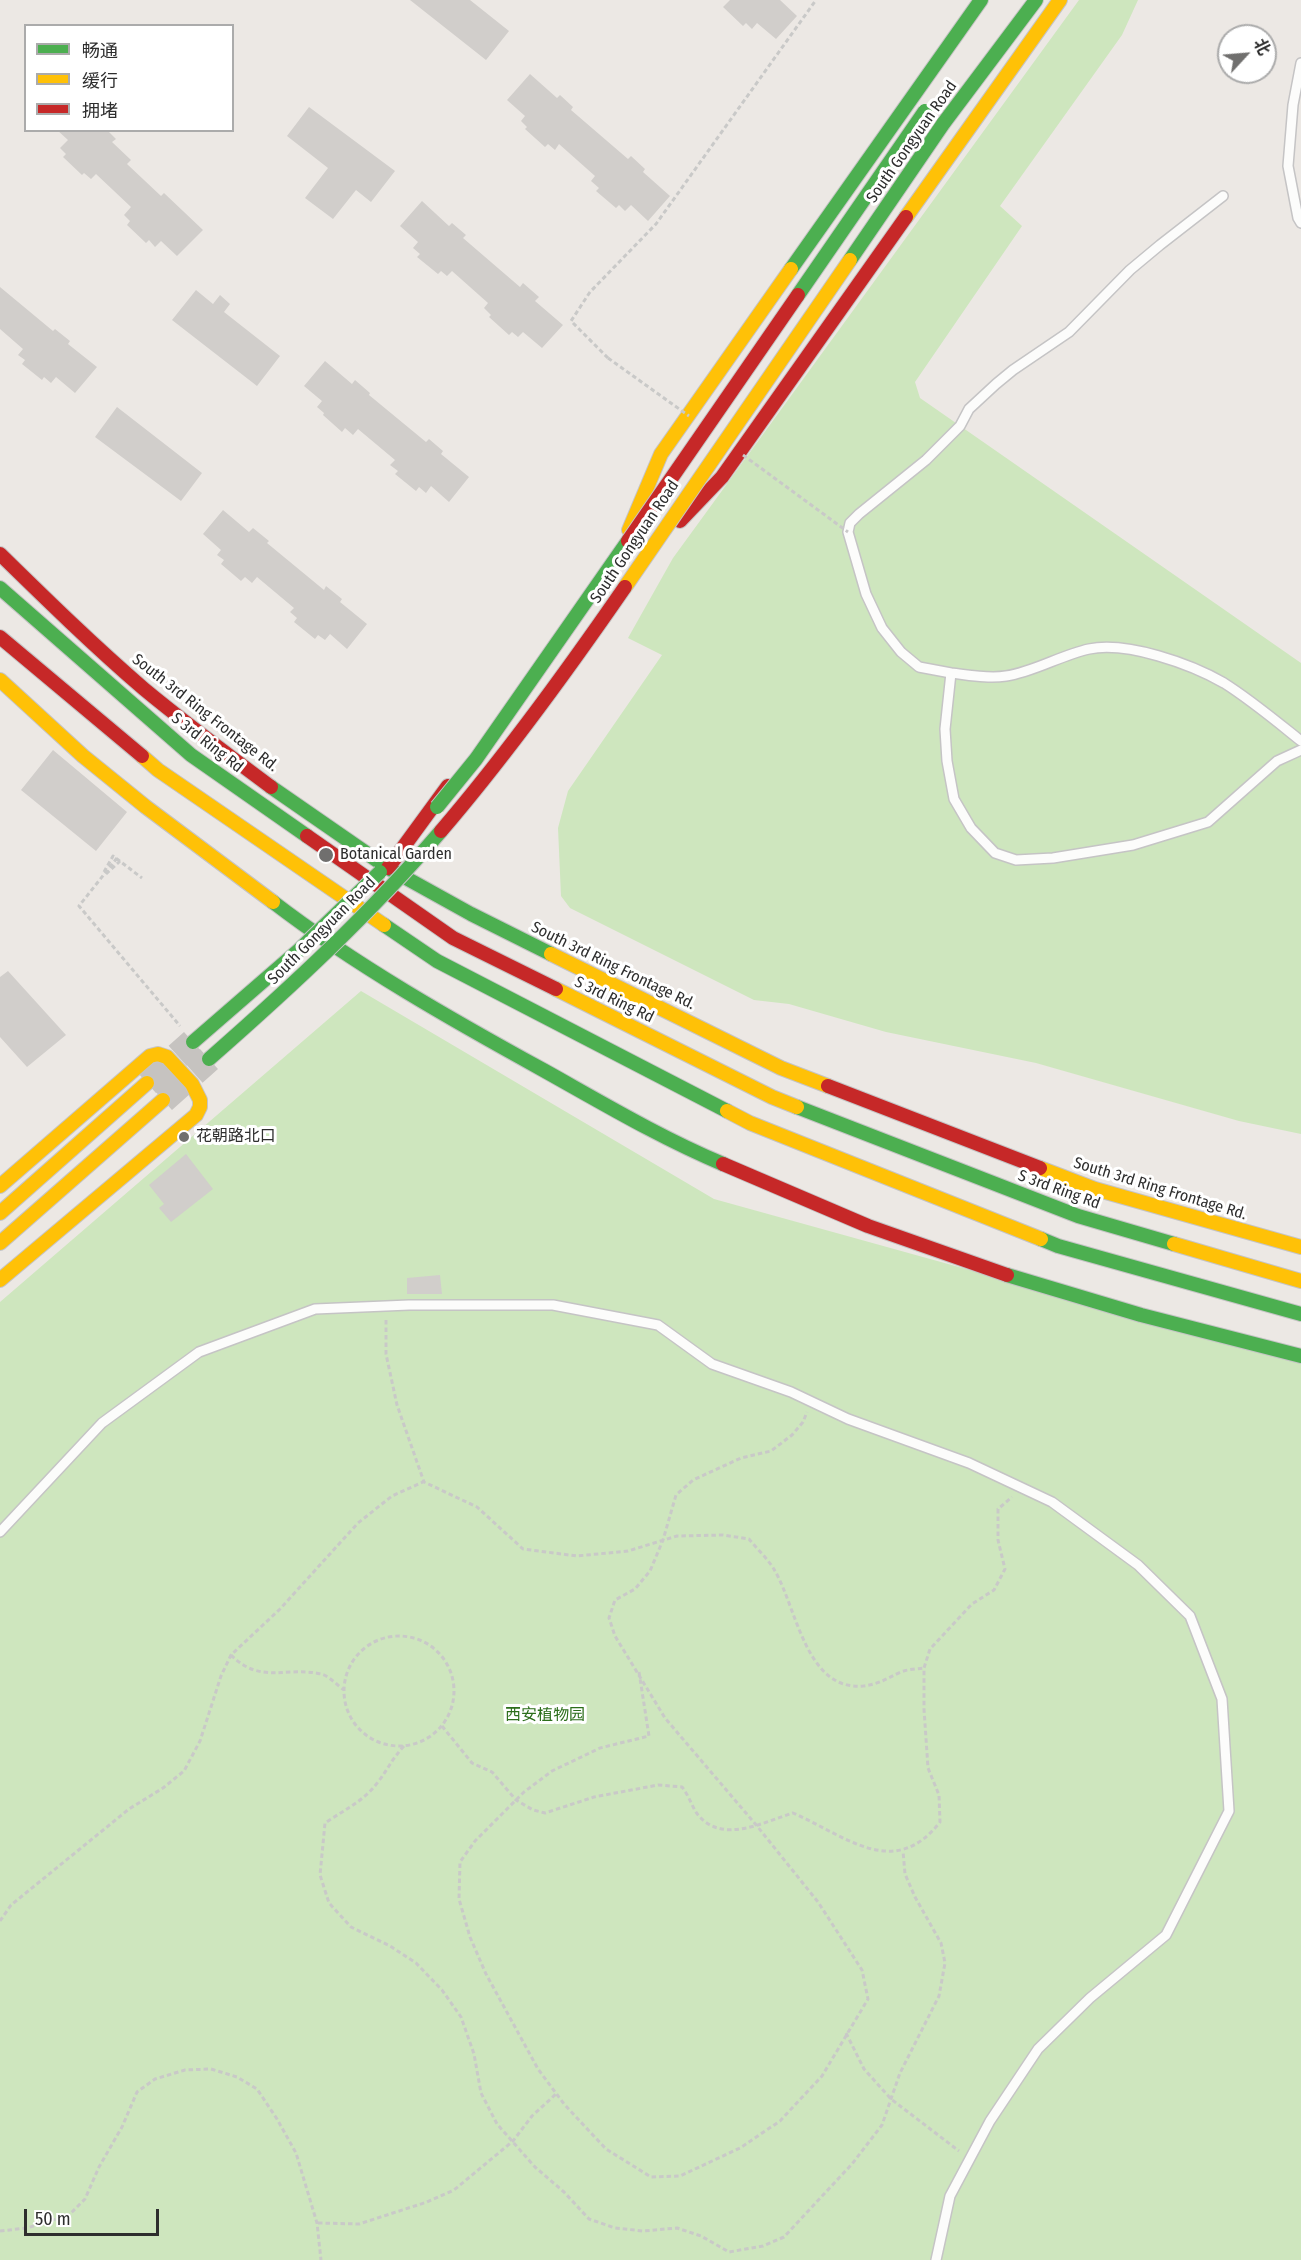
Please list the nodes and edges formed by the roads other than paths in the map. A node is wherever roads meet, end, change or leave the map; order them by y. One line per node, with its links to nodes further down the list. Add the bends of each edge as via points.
1 (981, 0): 15 (main road, via 661,454 622,545)
2 (1036, 0): 18 (main road, South Gongyuan Road, bridge, via 943,124 590,638 479,786 357,924)
3 (1060, 0): 16 (main road, via 722,477 670,530 606,631)
4 (1301, 63): 7 (lane, via 1288,166)
5 (928, 106): 17 (main road, South Gongyuan Road, bridge, via 476,759 363,891)
6 (1223, 196): 11 (lane, via 1130,270 1069,332 996,384 926,460 850,523 848,532 857,565 882,628 919,667)
7 (1301, 223)
8 (0, 554): 15 (main road, South 3rd Ring Frontage Rd., via 66,619 181,718)
9 (0, 588): 26 (main road, S 3rd Ring Rd, via 191,755 453,938 772,1097 1077,1216)
10 (0, 637): 27 (main road, via 158,770 437,961 750,1123 1058,1246)
11 (951, 673): 13 (lane, via 1006,676 1089,649 1114,646 1140,650 1222,682); 14 (lane, via 945,729 954,800 971,828 995,853 1016,860 1133,845 1208,822 1277,761)
12 (0, 680): 28 (main road, via 83,756 296,920 500,1046 680,1146 868,1226 985,1268 1141,1316)
13 (1301, 741)
14 (1301, 750)
15 (388, 868): 16 (main road, South 3rd Ring Frontage Rd.)
16 (406, 879): 24 (main road, South 3rd Ring Frontage Rd., via 781,1068 1095,1189)
17 (193, 1042)
18 (209, 1059)
19 (147, 1083): 22 (main road)
20 (163, 1100): 23 (main road)
21 (0, 1186): 25 (main road, via 151,1055 167,1057 200,1096 201,1106 196,1115)
22 (0, 1214)
23 (0, 1243)
24 (1301, 1247)
25 (0, 1280)
26 (1301, 1281)
27 (1301, 1314)
28 (1301, 1356)
29 (0, 1532): 30 (lane, via 102,1423 199,1352 315,1309 553,1305 658,1325 712,1364 969,1463 1052,1502 1138,1565 1190,1616 1222,1699 1229,1811 1166,1935 1090,1998 1038,2049 990,2121 950,2196)
30 (936, 2260)

